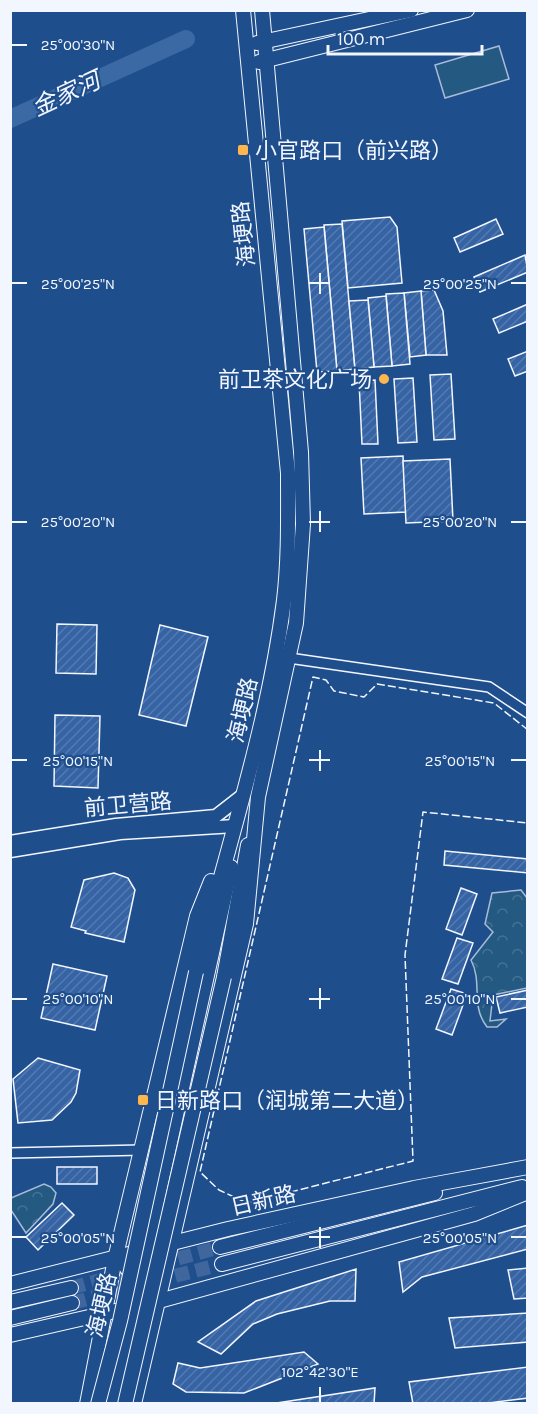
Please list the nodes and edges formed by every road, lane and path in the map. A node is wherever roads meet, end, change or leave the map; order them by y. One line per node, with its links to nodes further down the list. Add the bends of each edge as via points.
1 (243, 10): 6 (main road, 海埂路)
2 (262, 10): 5 (main road, 海埂路)
3 (411, 10): 5 (main road)
4 (466, 10): 7 (main road)
5 (264, 41): 6 (main road); 7 (main road, 海埂路)
6 (247, 46): 8 (main road, 海埂路)
7 (266, 61): 8 (main road); 9 (main road, 海埂路, via 301,452 301,572)
8 (248, 64): 11 (main road, 海埂路, via 288,473 288,541 275,656)
9 (289, 658): 10 (street, via 489,687); 12 (main road, 海埂路)
10 (528, 713)
11 (243, 795): 13 (main road, 海埂路); 14 (street, 前卫营路, via 216,816 116,825)
12 (255, 813): 21 (main road, via 246,924); 38 (main road, 海埂路, bridge, via 224,977)
13 (235, 826): 15 (street, 前卫营路, via 120,833); 16 (main road, via 197,916); 23 (main road, via 234,853 218,933); 36 (main road, 海埂路, bridge, via 196,972 120,1321)
14 (10, 842)
15 (10, 850)
16 (142, 1150): 17 (street); 24 (main road)
17 (10, 1153)
18 (528, 1168): 21 (main road, 日新路, via 321,1208); 22 (main road, 日新路)
19 (528, 1186): 25 (main road)
20 (528, 1192): 28 (main road, via 474,1214)
21 (171, 1245): 23 (main road, 日新路); 28 (main road)
22 (220, 1247)
23 (146, 1251): 24 (main road, 日新路); 28 (main road, via 145,1280)
24 (115, 1259): 26 (main road, 日新路); 31 (main road, via 134,1278); 32 (main road)
25 (222, 1264)
26 (10, 1284)
27 (71, 1288): 29 (main road)
28 (159, 1301): 31 (main road); 39 (main road)
29 (10, 1302)
30 (72, 1303): 33 (main road)
31 (135, 1307): 32 (main road); 37 (main road)
32 (104, 1314): 34 (main road); 35 (main road)
33 (10, 1318)
34 (10, 1335)
35 (87, 1404)
36 (98, 1404)
37 (113, 1404)
38 (125, 1404)
39 (134, 1404)

